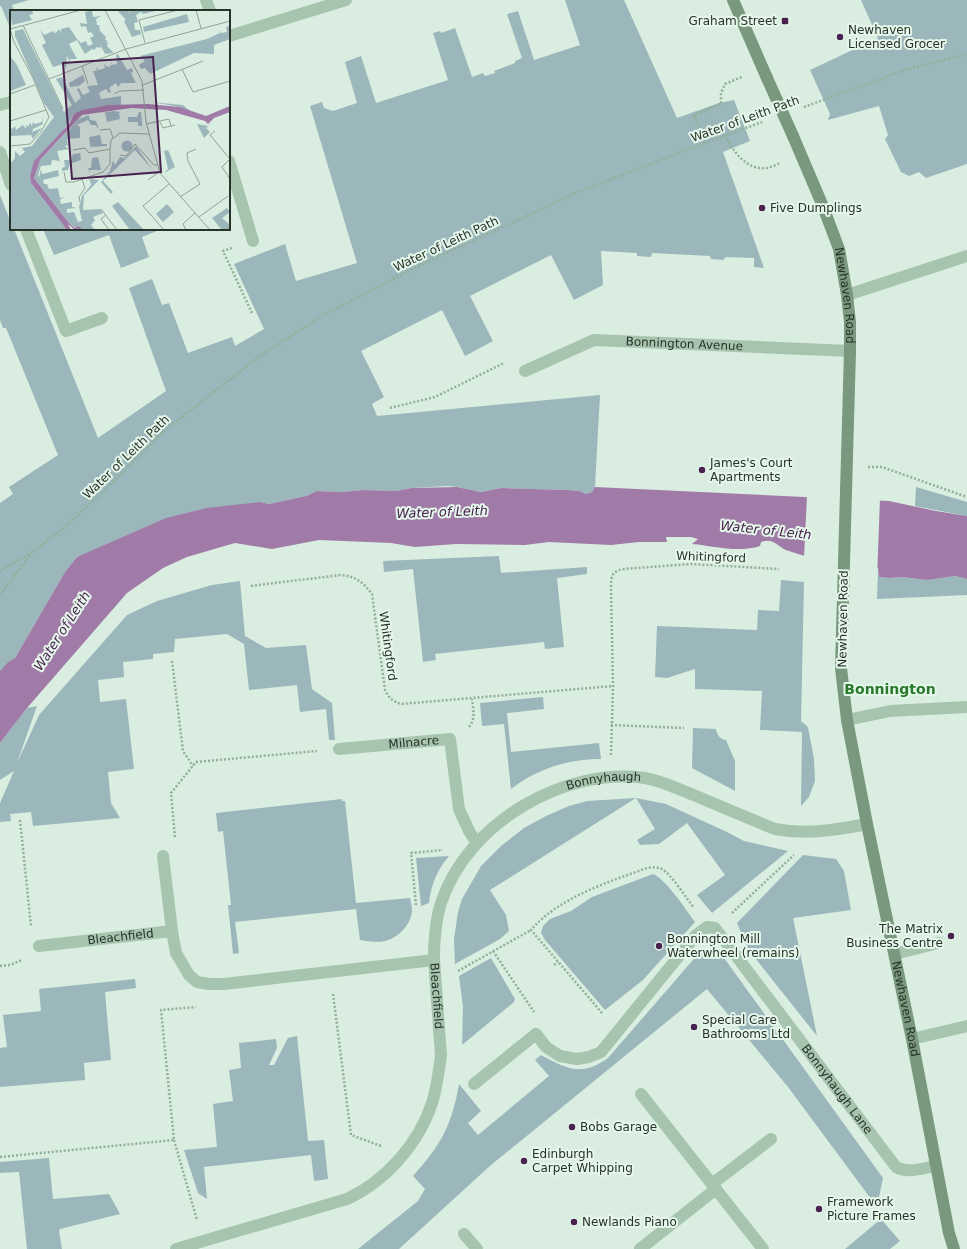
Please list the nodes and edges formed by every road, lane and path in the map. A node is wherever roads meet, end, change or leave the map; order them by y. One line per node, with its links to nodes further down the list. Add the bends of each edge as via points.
1 (206, 0): 4 (street)
2 (346, 0): 5 (street)
3 (733, 0): 21 (street, Newhaven Road, bridge, via 822,204 839,249)
4 (210, 10)
5 (230, 36)
6 (967, 54): 10 (path, Water of Leith Path, via 908,69)
7 (725, 84): 13 (path, via 721,93 721,104 694,115)
8 (10, 102): 9 (street)
9 (0, 105)
10 (798, 109)
11 (769, 119): 12 (path, Water of Leith Path)
12 (725, 135): 13 (path, Water of Leith Path); 16 (path, via 739,157 751,165)
13 (705, 143): 29 (path, Water of Leith Path, via 554,204 414,268 322,316 260,356 165,430 66,526)
14 (0, 152): 17 (street)
15 (230, 164): 19 (street)
16 (765, 168)
17 (10, 182)
18 (26, 230): 23 (street, via 66,331)
19 (253, 241): 22 (path, via 223,251)
20 (967, 256): 21 (street)
21 (847, 295): 24 (street, Newhaven Road)
22 (252, 313)
23 (102, 318)
24 (850, 351): 25 (street, Bonnington Avenue, via 594,340); 27 (street, Newhaven Road)
25 (525, 371): 26 (path, via 517,356 434,397)
26 (390, 408)
27 (846, 461): 28 (path, via 882,467); 37 (street, Newhaven Road, via 841,668)
28 (967, 497)
29 (34, 550): 31 (path, Water of Leith Path); 33 (path)
30 (779, 569): 35 (path, Whitingford, via 690,564 616,571 611,580)
31 (0, 571)
32 (250, 586): 35 (path, Whitingford, via 340,575 359,580 372,594 385,690 388,697 400,704)
33 (0, 595)
34 (172, 661): 41 (path, via 183,751)
35 (612, 686): 38 (path, Whitingford)
36 (967, 707): 37 (street, via 890,711)
37 (847, 720): 44 (street, Newhaven Road)
38 (611, 725): 39 (path); 42 (path, Whitingford)
39 (684, 728)
40 (339, 749): 41 (path, via 196,762); 46 (street, Milnacre, via 450,739 459,809)
41 (193, 766): 47 (path, via 171,794 175,838)
42 (611, 777): 45 (street, Bonnyhaugh, via 652,780 666,784 774,829); 46 (street, Bonnyhaugh, via 574,784 529,802 500,822)
43 (20, 820): 52 (path, via 32,935)
44 (867, 824): 45 (street, Bonnyhaugh); 54 (street, Newhaven Road)
45 (817, 832): 48 (path)
46 (477, 843): 55 (street, Bonnyhaugh, via 460,863 440,904 434,935)
47 (162, 856): 50 (street)
48 (711, 927): 49 (path, via 664,870 656,867 594,887 548,913); 62 (street, via 696,935); 71 (street, Bonnyhaugh Lane, via 896,1167 910,1170)
49 (531, 930): 53 (path); 56 (path)
50 (172, 931): 52 (street, Bleachfield); 60 (street, Bleachfield, via 176,953 189,975 198,982)
51 (938, 943): 54 (street)
52 (39, 946)
53 (493, 952): 59 (path, via 457,971); 63 (path, via 540,1019)
54 (895, 954): 64 (street, Newhaven Road)
55 (434, 960): 58 (street, Bleachfield); 59 (street, Bleachfield)
56 (558, 962): 57 (path); 62 (path)
57 (554, 965)
58 (330, 972): 60 (street, Bleachfield); 69 (path, via 351,1134)
59 (435, 974): 69 (street, Bleachfield, via 440,1070 425,1120)
60 (215, 984): 68 (path, via 217,1004 161,1010)
61 (967, 1026): 64 (street)
62 (618, 1032): 63 (street, via 601,1052 577,1059 560,1056 546,1047)
63 (536, 1034): 65 (street)
64 (912, 1039): 71 (street, Newhaven Road)
65 (474, 1084)
66 (641, 1094): 72 (street)
67 (771, 1139): 72 (street)
68 (174, 1140): 70 (path); 74 (path)
69 (402, 1155): 74 (street, Bleachfield, via 386,1173 368,1187 347,1198)
70 (0, 1157)
71 (936, 1166): 75 (street, Newhaven Road)
72 (714, 1187): 78 (street); 79 (street)
73 (464, 1234): 77 (street)
74 (204, 1242): 76 (street, Bleachfield)
75 (951, 1248)
76 (176, 1249)
77 (477, 1249)
78 (640, 1249)
79 (763, 1249)

